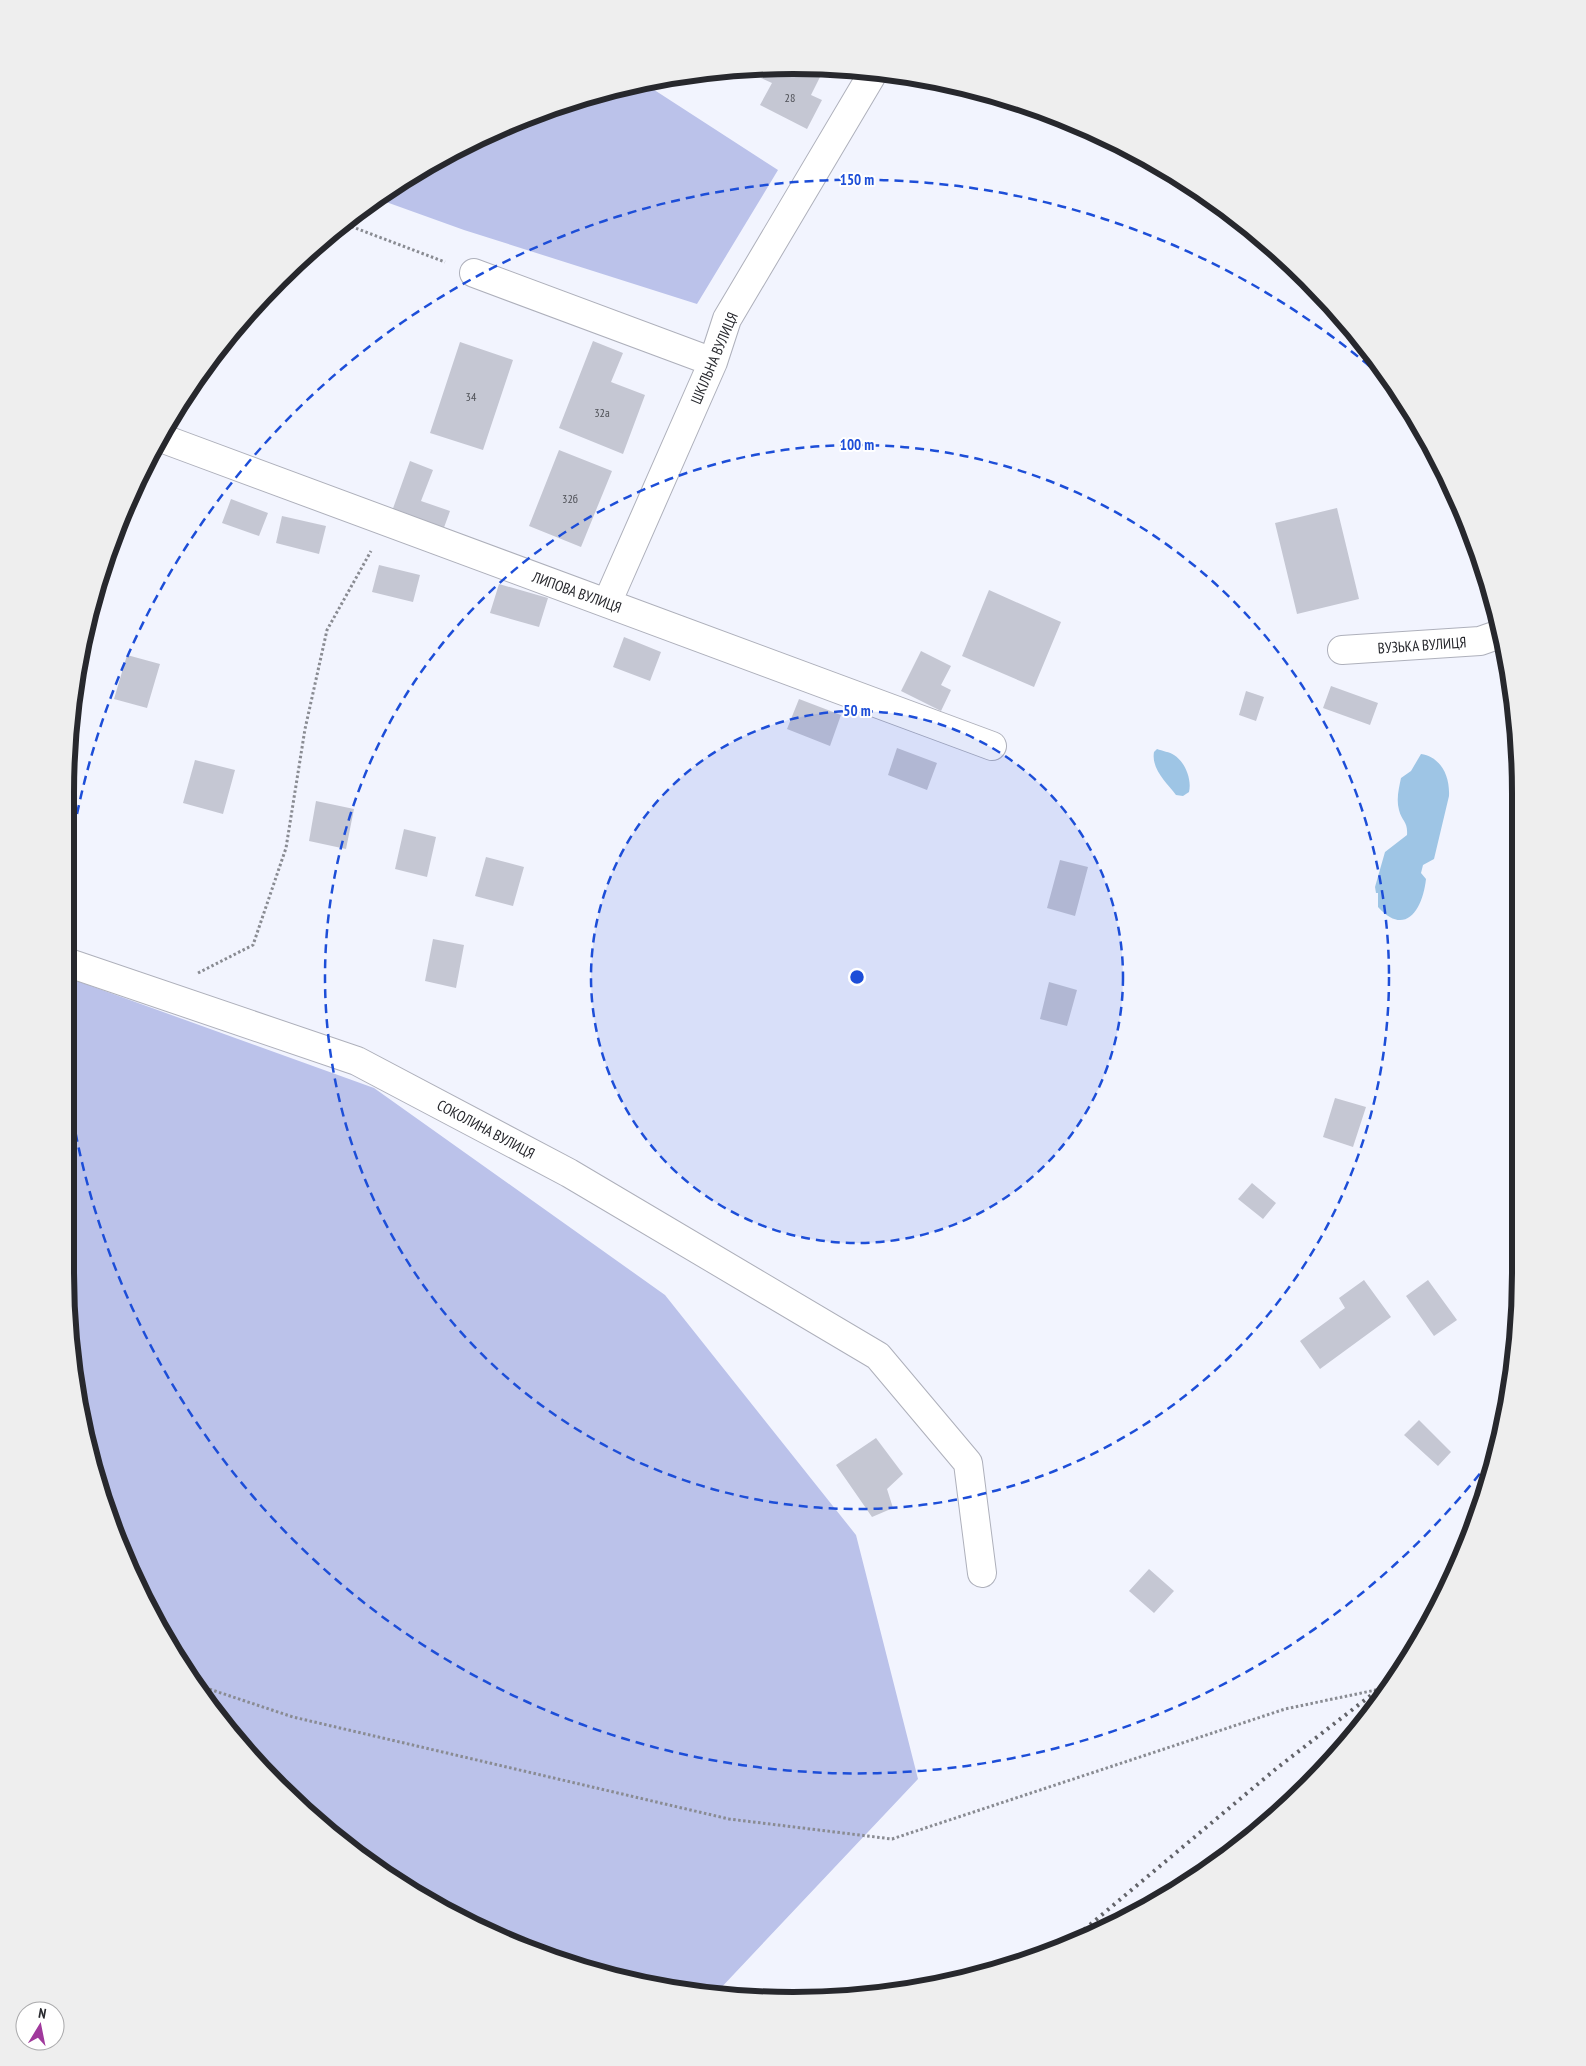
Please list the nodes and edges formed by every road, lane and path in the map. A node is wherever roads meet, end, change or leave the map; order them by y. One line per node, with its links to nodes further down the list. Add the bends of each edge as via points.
1 (870, 78): 4 (street, ШКІЛЬНА ВУЛИЦЯ, via 727,319)
2 (350, 226): 3 (path)
3 (474, 273): 4 (street)
4 (713, 362): 7 (street, ШКІЛЬНА ВУЛИЦЯ)
5 (166, 440): 6 (street, ЛИПОВА ВУЛИЦЯ)
6 (387, 522): 7 (street, ЛИПОВА ВУЛИЦЯ); 12 (path, via 327,630 305,729 286,848 253,945)
7 (607, 603): 10 (street, ЛИПОВА ВУЛИЦЯ)
8 (1494, 636): 9 (street, ВУЗЬКА ВУЛИЦЯ, via 1480,641)
9 (1342, 650)
10 (992, 746)
11 (74, 965): 12 (street, СОКОЛИНА ВУЛИЦЯ)
12 (159, 992): 13 (street, СОКОЛИНА ВУЛИЦЯ, via 357,1061 570,1173 878,1356 968,1463)
13 (982, 1573)
14 (206, 1688): 15 (path, via 293,1717 729,1819 892,1839 1285,1710)
15 (1379, 1690)

